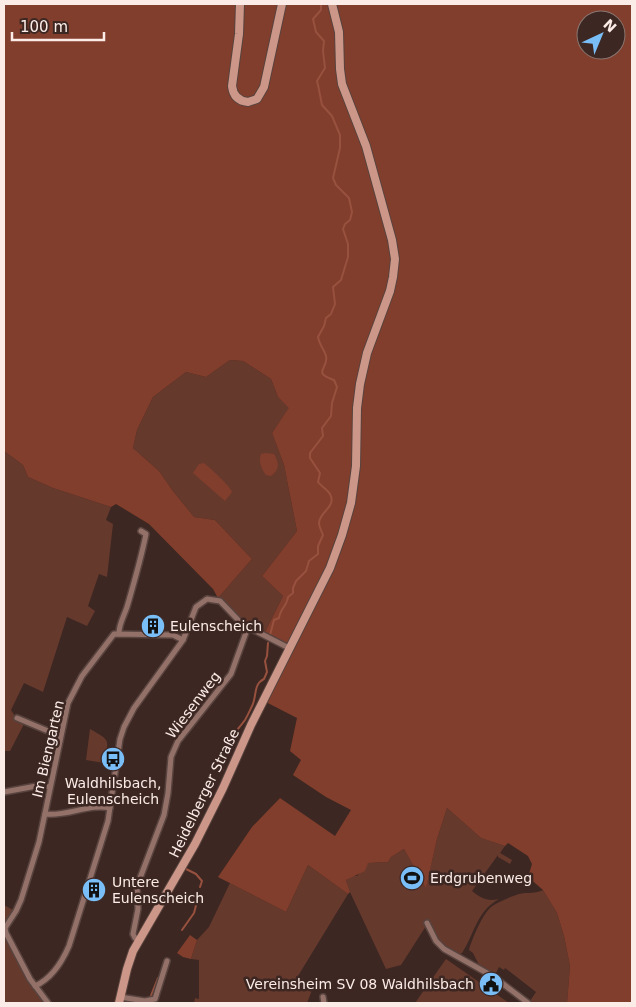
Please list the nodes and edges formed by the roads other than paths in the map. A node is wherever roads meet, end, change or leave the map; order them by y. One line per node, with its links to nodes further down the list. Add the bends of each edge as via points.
1 (240, 4): 2 (street, via 240,34 232,86 237,98 248,102 257,99 264,87)
2 (282, 4)
3 (332, 4): 8 (street, Heidelberger Straße, via 339,32 342,84 366,146 392,240 394,265 390,291 367,353 360,384 355,476 346,522 327,575)
4 (141, 531): 6 (street, Im Biengarten, via 146,534 144,547)
5 (248, 627): 7 (street, via 237,620 223,603 209,599 196,607); 8 (street); 16 (street, Wiesenweg, via 232,673 172,753 164,815 137,886 138,909 133,934)
6 (119, 633): 7 (street, via 173,635); 10 (street, Im Biengarten, via 110,638 76,687)
7 (183, 640): 13 (street, via 125,724)
8 (289, 648): 16 (street, Heidelberger Straße, via 215,805)
9 (17, 718): 10 (street)
10 (60, 736): 11 (street, Im Biengarten)
11 (50, 787): 12 (street, via 42,785); 14 (street, Im Biengarten)
12 (4, 792)
13 (110, 808): 14 (street); 18 (street, via 69,946 52,973)
14 (45, 814): 18 (street, Im Biengarten, via 21,900 5,928)
15 (427, 923): 23 (street, via 444,950 494,977)
16 (139, 941): 20 (street, Heidelberger Straße, via 127,969)
17 (167, 961): 20 (street, via 155,999)
18 (35, 986): 21 (street)
19 (324, 997): 22 (street)
20 (120, 1000)
21 (48, 1003)
22 (324, 1003)
23 (528, 1003)

